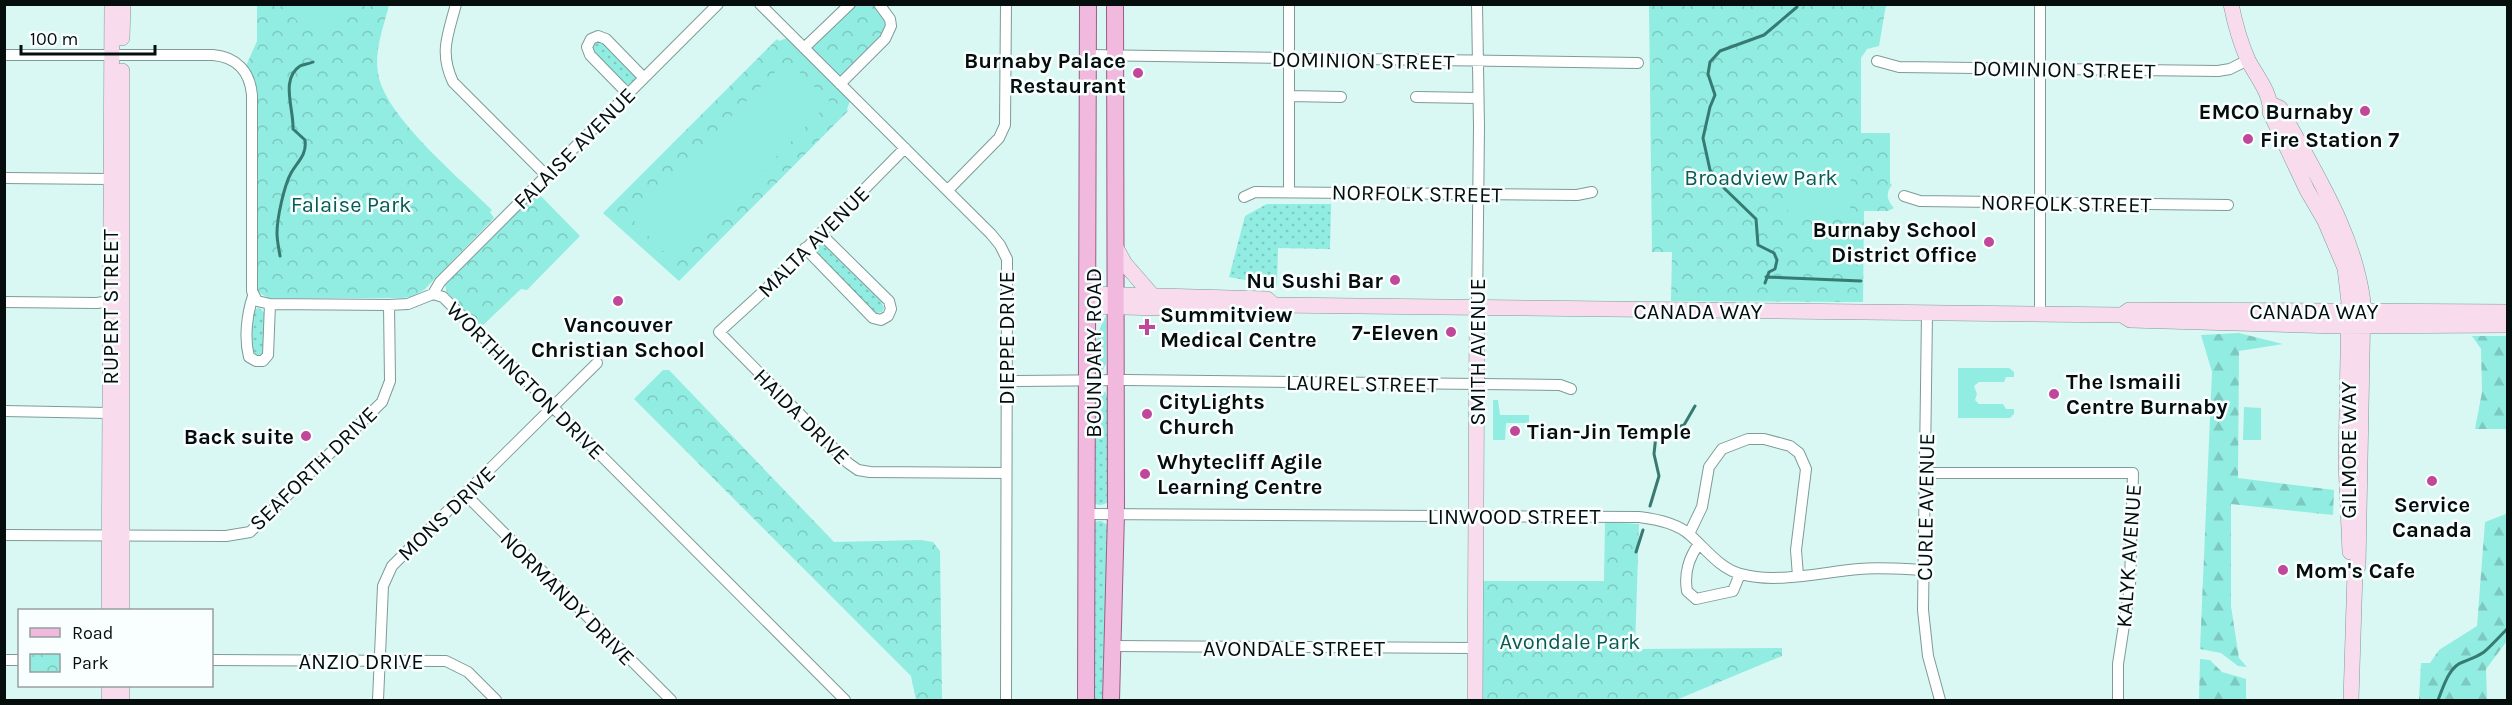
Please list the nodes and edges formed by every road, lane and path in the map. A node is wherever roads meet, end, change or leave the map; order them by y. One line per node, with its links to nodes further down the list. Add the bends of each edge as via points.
1 (112, 4): 17 (main road, RUPERT STREET)
2 (123, 4): 17 (main road, RUPERT STREET)
3 (456, 4): 34 (street, via 444,50 445,65 453,82)
4 (718, 4): 26 (street, FALAISE AVENUE)
5 (760, 4): 15 (street, DIEPPE DRIVE)
6 (850, 4): 15 (street)
7 (879, 4): 27 (street, via 890,19 889,33)
8 (1006, 4): 37 (street, via 1005,125 999,138)
9 (1088, 4): 18 (main road, BOUNDARY ROAD)
10 (1115, 4): 19 (main road, BOUNDARY ROAD)
11 (1289, 4): 20 (street)
12 (1477, 4): 22 (street, SMITH AVENUE)
13 (2040, 4): 25 (street)
14 (2231, 4): 21 (main road, GILMORE WAY)
15 (804, 48): 27 (street, DIEPPE DRIVE)
16 (4, 55): 17 (street)
17 (117, 55): 36 (main road, RUPERT STREET); 50 (street, via 220,55 238,63 247,76 252,95); 51 (main road, RUPERT STREET)
18 (1088, 55): 19 (street, DOMINION STREET); 52 (main road, BOUNDARY ROAD)
19 (1115, 55): 20 (street, DOMINION STREET); 46 (main road, BOUNDARY ROAD)
20 (1290, 58): 22 (street, DOMINION STREET); 29 (street)
21 (2248, 60): 25 (street, DOMINION STREET, via 2222,71); 62 (main road, GILMORE WAY, via 2271,104 2280,108 2350,244 2360,274)
22 (1478, 61): 24 (street, DOMINION STREET); 32 (street, SMITH AVENUE)
23 (1877, 62): 25 (street, DOMINION STREET, via 1899,67)
24 (1638, 63)
25 (2040, 68): 43 (street)
26 (644, 78): 28 (street, FALAISE AVENUE); 28 (street, via 606,39 591,39 587,47 590,55)
27 (840, 84): 33 (street, DIEPPE DRIVE)
28 (628, 94): 34 (street, FALAISE AVENUE)
29 (1290, 96): 30 (street); 38 (street)
30 (1341, 97)
31 (1416, 97): 32 (street)
32 (1478, 98): 40 (street, SMITH AVENUE)
33 (905, 148): 37 (street, DIEPPE DRIVE); 45 (street, MALTA AVENUE)
34 (547, 176): 48 (street, FALAISE AVENUE, via 440,282)
35 (4, 178): 36 (street)
36 (111, 179): 51 (main road, RUPERT STREET)
37 (948, 190): 66 (street, DIEPPE DRIVE, via 996,239 1006,260)
38 (1289, 191): 40 (street, NORFOLK STREET); 42 (street, NORFOLK STREET, via 1255,192)
39 (1592, 192): 40 (street, NORFOLK STREET)
40 (1478, 194): 58 (street, SMITH AVENUE)
41 (1904, 196): 43 (street, NORFOLK STREET, via 1920,201)
42 (1244, 197)
43 (2041, 203): 44 (street, NORFOLK STREET); 61 (street)
44 (2228, 204)
45 (820, 233): 47 (street, MALTA AVENUE); 47 (street, via 889,301 888,316 881,320 873,318)
46 (1116, 248): 49 (main road); 53 (main road, BOUNDARY ROAD)
47 (805, 249): 64 (street, MALTA AVENUE)
48 (433, 294): 56 (street, WORTHINGTON DRIVE, via 408,304); 71 (street, WORTHINGTON DRIVE, via 443,297)
49 (1152, 295): 53 (main road, CANADA WAY); 57 (main road, CANADA WAY, via 1267,299)
50 (253, 296): 55 (street, WORTHINGTON DRIVE); 55 (street, via 248,310 248,346 249,357 256,362 268,355)
51 (115, 299): 54 (street, via 97,303); 73 (main road, RUPERT STREET); 82 (main road, RUPERT STREET)
52 (1088, 300): 53 (main road, CANADA WAY); 68 (main road, BOUNDARY ROAD)
53 (1115, 301): 57 (main road, CANADA WAY, via 1266,311); 67 (main road, BOUNDARY ROAD)
54 (4, 302)
55 (270, 304): 56 (street, WORTHINGTON DRIVE)
56 (389, 305): 82 (street, SEAFORTH DRIVE, via 390,381 382,402 256,527 236,536)
57 (1274, 305): 58 (main road, CANADA WAY)
58 (1477, 309): 60 (main road, CANADA WAY); 69 (main road, SMITH AVENUE)
59 (2508, 312): 62 (main road, CANADA WAY)
60 (1927, 313): 61 (main road, CANADA WAY); 75 (street, CURLE AVENUE)
61 (2040, 314): 62 (main road, CANADA WAY, via 2122,315 2129,310)
62 (2356, 319): 63 (main road, CANADA WAY); 103 (main road, GILMORE WAY, via 2347,518 2351,566 2355,572)
63 (2508, 325)
64 (719, 332): 74 (street, HAIDA DRIVE, via 858,470)
65 (597, 363): 71 (street, MONS DRIVE)
66 (1007, 381): 68 (street, LAUREL STREET); 74 (street, DIEPPE DRIVE)
67 (1116, 381): 68 (street, LAUREL STREET); 69 (street, LAUREL STREET); 78 (main road, BOUNDARY ROAD)
68 (1087, 382): 77 (main road, BOUNDARY ROAD)
69 (1477, 384): 70 (street, LAUREL STREET, via 1560,385); 79 (main road, SMITH AVENUE)
70 (1571, 389)
71 (554, 408): 76 (street, MONS DRIVE); 96 (street, WORTHINGTON DRIVE)
72 (4, 411): 73 (street)
73 (109, 412): 82 (main road, RUPERT STREET)
74 (1006, 472): 97 (street, DIEPPE DRIVE)
75 (1926, 472): 84 (street, CURLE AVENUE); 102 (street, KALYK AVENUE, via 2133,473 2130,586 2118,664)
76 (466, 495): 92 (street, MONS DRIVE, via 392,566 383,586); 95 (street, NORMANDY DRIVE)
77 (1086, 514): 78 (street, LINWOOD STREET); 98 (main road, BOUNDARY ROAD)
78 (1116, 514): 79 (street, LINWOOD STREET); 89 (main road, BOUNDARY ROAD)
79 (1476, 516): 80 (street, LINWOOD STREET, via 1639,517); 90 (main road, SMITH AVENUE)
80 (1689, 534): 83 (street, LINWOOD STREET); 86 (street, via 1702,507 1709,467 1722,449 1748,439 1790,446 1804,460 1806,469 1796,550)
81 (4, 535): 82 (street, SEAFORTH DRIVE)
82 (115, 536): 87 (main road, RUPERT STREET); 88 (main road, RUPERT STREET)
83 (1699, 544): 85 (street, LINWOOD STREET); 85 (street, via 1690,555 1686,576 1687,591 1696,598 1733,591)
84 (1923, 570): 86 (street, LINWOOD STREET, via 1861,569); 101 (street, CURLE AVENUE, via 1924,630)
85 (1740, 574): 86 (street, LINWOOD STREET)
86 (1798, 576)
87 (109, 609)
88 (122, 609)
89 (1113, 646): 90 (street, AVONDALE STREET); 99 (main road, BOUNDARY ROAD)
90 (1475, 648): 100 (main road, SMITH AVENUE)
91 (213, 660): 92 (street, ANZIO DRIVE)
92 (381, 661): 93 (street, MONS DRIVE); 94 (street, ANZIO DRIVE, via 446,661 458,665)
93 (378, 700)
94 (496, 700)
95 (671, 700)
96 (845, 700)
97 (1006, 700)
98 (1086, 700)
99 (1111, 700)
100 (1475, 700)
101 (1940, 700)
102 (2118, 700)
103 (2352, 700)

